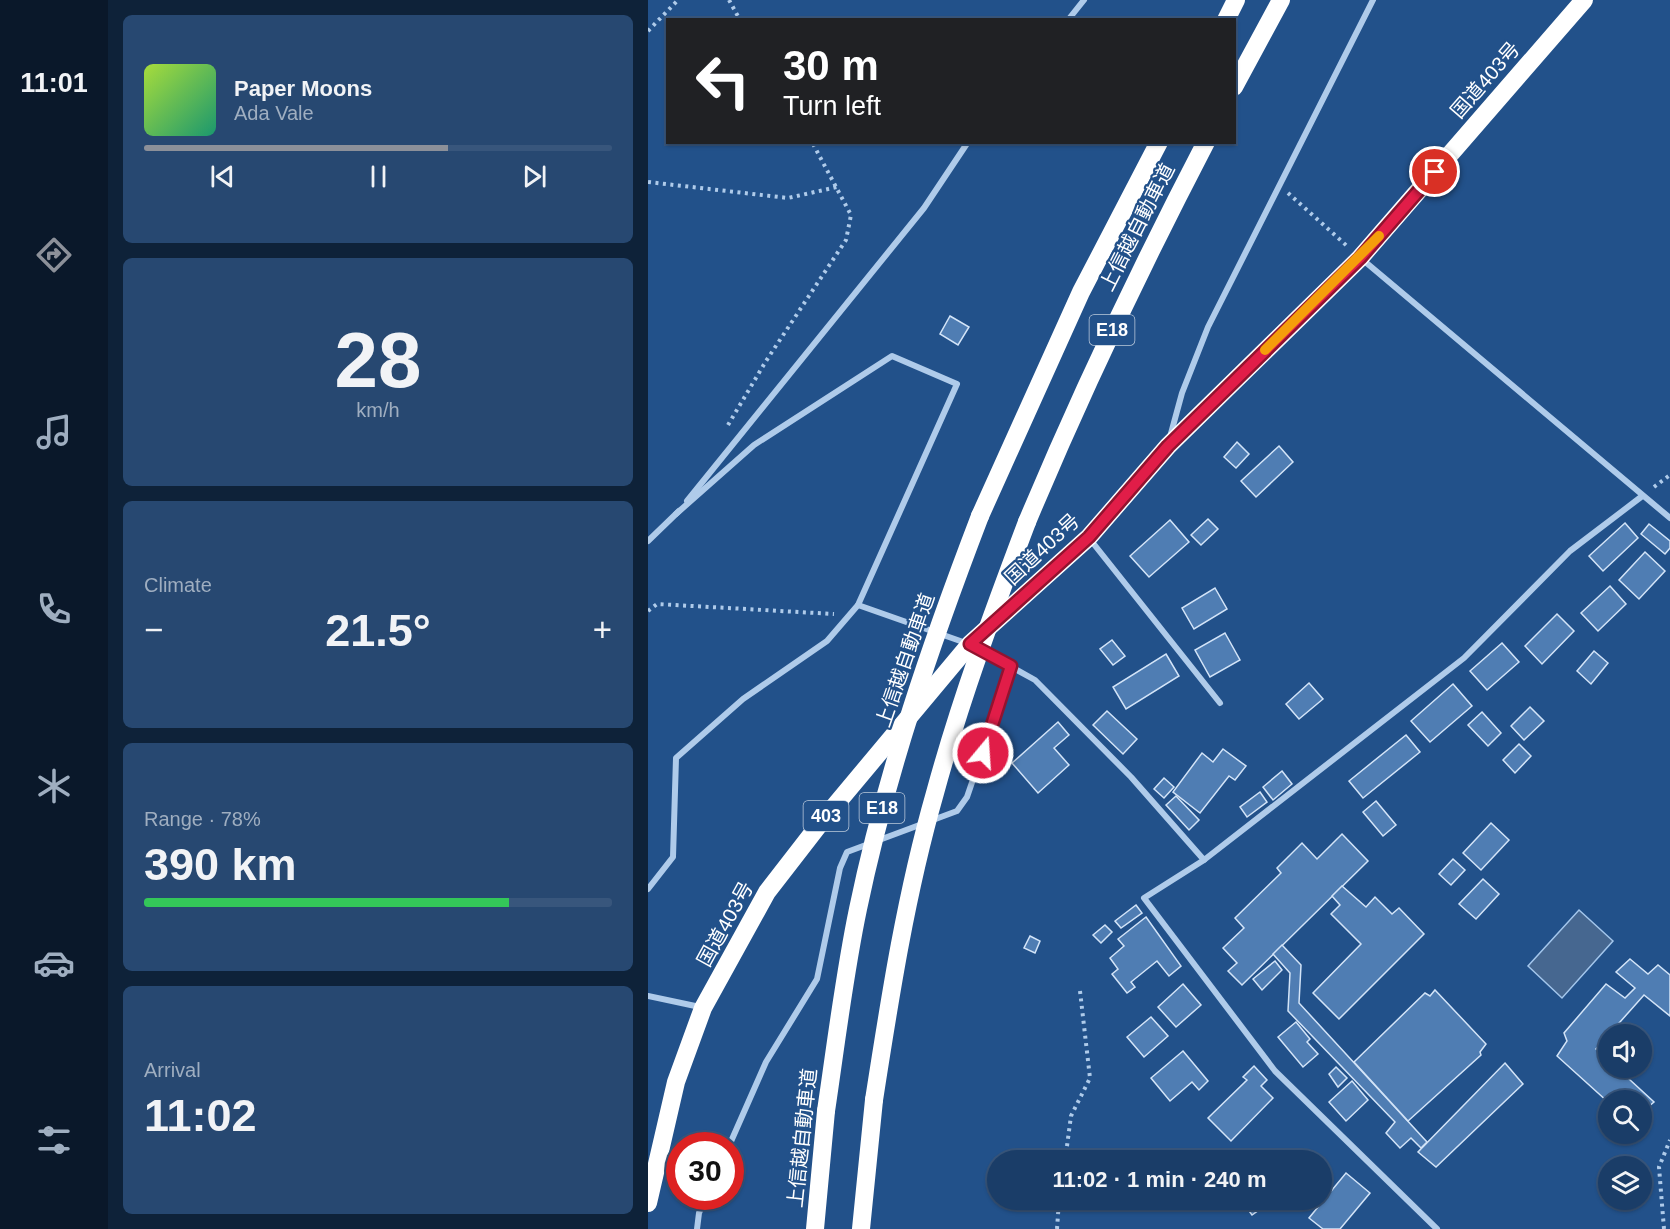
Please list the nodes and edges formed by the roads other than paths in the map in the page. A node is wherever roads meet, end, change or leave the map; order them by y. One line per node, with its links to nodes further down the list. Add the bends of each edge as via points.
1 (1084, 0): 6 (street)
2 (1236, 0): 7 (highway)
3 (1281, 0): 8 (highway)
4 (1373, 0): 13 (street, via 1208,327 1182,393)
5 (1584, 0): 12 (highway, 国道403号 / 403)
6 (1070, 18)
7 (1227, 18)
8 (1236, 83)
9 (967, 144): 15 (street, via 924,208)
10 (1158, 144): 31 (highway, 上信越自動車道 / E18, bridge, via 1081,292 980,516 912,702 858,910 826,1111)
11 (1205, 144): 32 (highway, 上信越自動車道 / E18, bridge, via 1100,354 1027,522 962,701 934,794 907,909 874,1100)
12 (1360, 258): 13 (highway, 国道403号 / 403); 14 (street)
13 (1168, 446): 17 (highway, 国道403号 / 403)
14 (1641, 496): 16 (street); 23 (street, via 1570,552 1464,658)
15 (676, 514): 18 (street); 19 (street, via 754,445 892,356 957,384)
16 (1670, 518)
17 (1089, 537): 20 (highway, 国道403号 / 403); 22 (street)
18 (648, 541)
19 (858, 605): 20 (street); 24 (street, via 827,641 743,699 676,758 673,857)
20 (970, 644): 21 (street); 26 (highway, 国道403号 / 403, via 822,820 767,892)
21 (1011, 666): 23 (street, via 1035,680 1131,777); 27 (street, via 967,797 957,811 847,852 840,868 817,979 766,1062)
22 (1220, 703)
23 (1204, 860): 33 (street, via 1144,898 1275,1071)
24 (648, 889)
25 (648, 996): 26 (street)
26 (703, 1008): 28 (highway, 国道403号 / 403, via 675,1082)
27 (735, 1132)
28 (648, 1203)
29 (700, 1210): 30 (street)
30 (697, 1229)
31 (815, 1229)
32 (861, 1229)
33 (1437, 1229)

